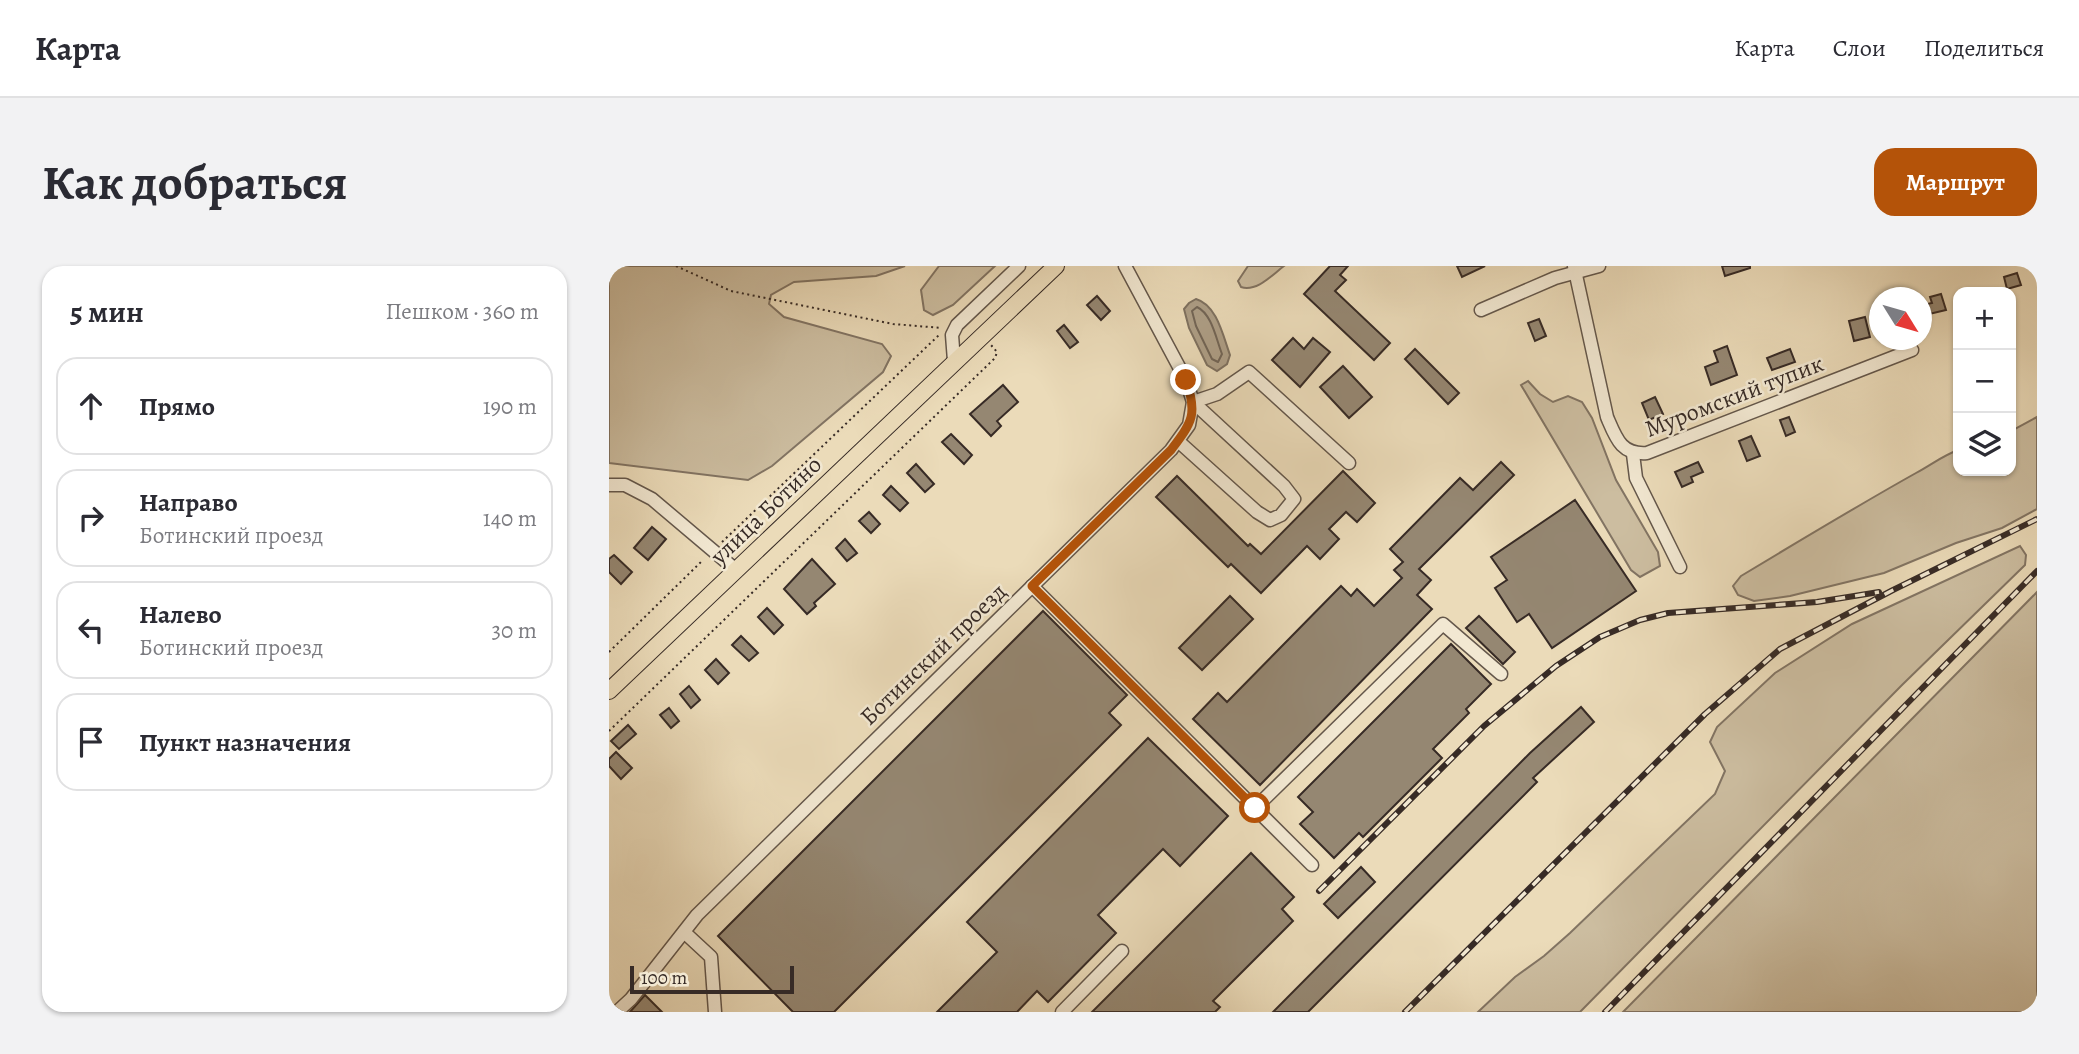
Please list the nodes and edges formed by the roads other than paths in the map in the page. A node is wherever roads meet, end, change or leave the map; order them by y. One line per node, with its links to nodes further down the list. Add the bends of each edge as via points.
1 (1019, 266): 8 (street, via 957,325 952,335)
2 (1056, 266): 8 (main road, улица Ботино)
3 (1125, 266): 9 (street, via 1186,380)
4 (1599, 266): 5 (street)
5 (1575, 270): 6 (street); 11 (street, Муромский тупик, via 1607,417 1623,447)
6 (1481, 310)
7 (1912, 350): 11 (street, Муромский тупик, via 1647,453)
8 (954, 361): 15 (main road, улица Ботино)
9 (1193, 402): 10 (street, Ботинский проезд, via 1189,425); 10 (street, via 1294,499 1270,520); 12 (street, via 1217,394 1249,372)
10 (1178, 441): 16 (street, Ботинский проезд)
11 (1633, 454): 14 (street, via 1636,478)
12 (1349, 463)
13 (609, 485): 15 (street, via 625,485 652,499)
14 (1680, 567)
15 (736, 570): 18 (main road, улица Ботино)
16 (1032, 586): 19 (street); 21 (street, Ботинский проезд)
17 (1501, 674): 19 (street, via 1443,624)
18 (609, 691)
19 (1255, 808): 20 (street)
20 (1312, 864)
21 (684, 932): 23 (street, Ботинский проезд); 24 (street, via 711,957)
22 (1122, 951): 25 (street)
23 (617, 1012)
24 (715, 1012)
25 (1062, 1012)

